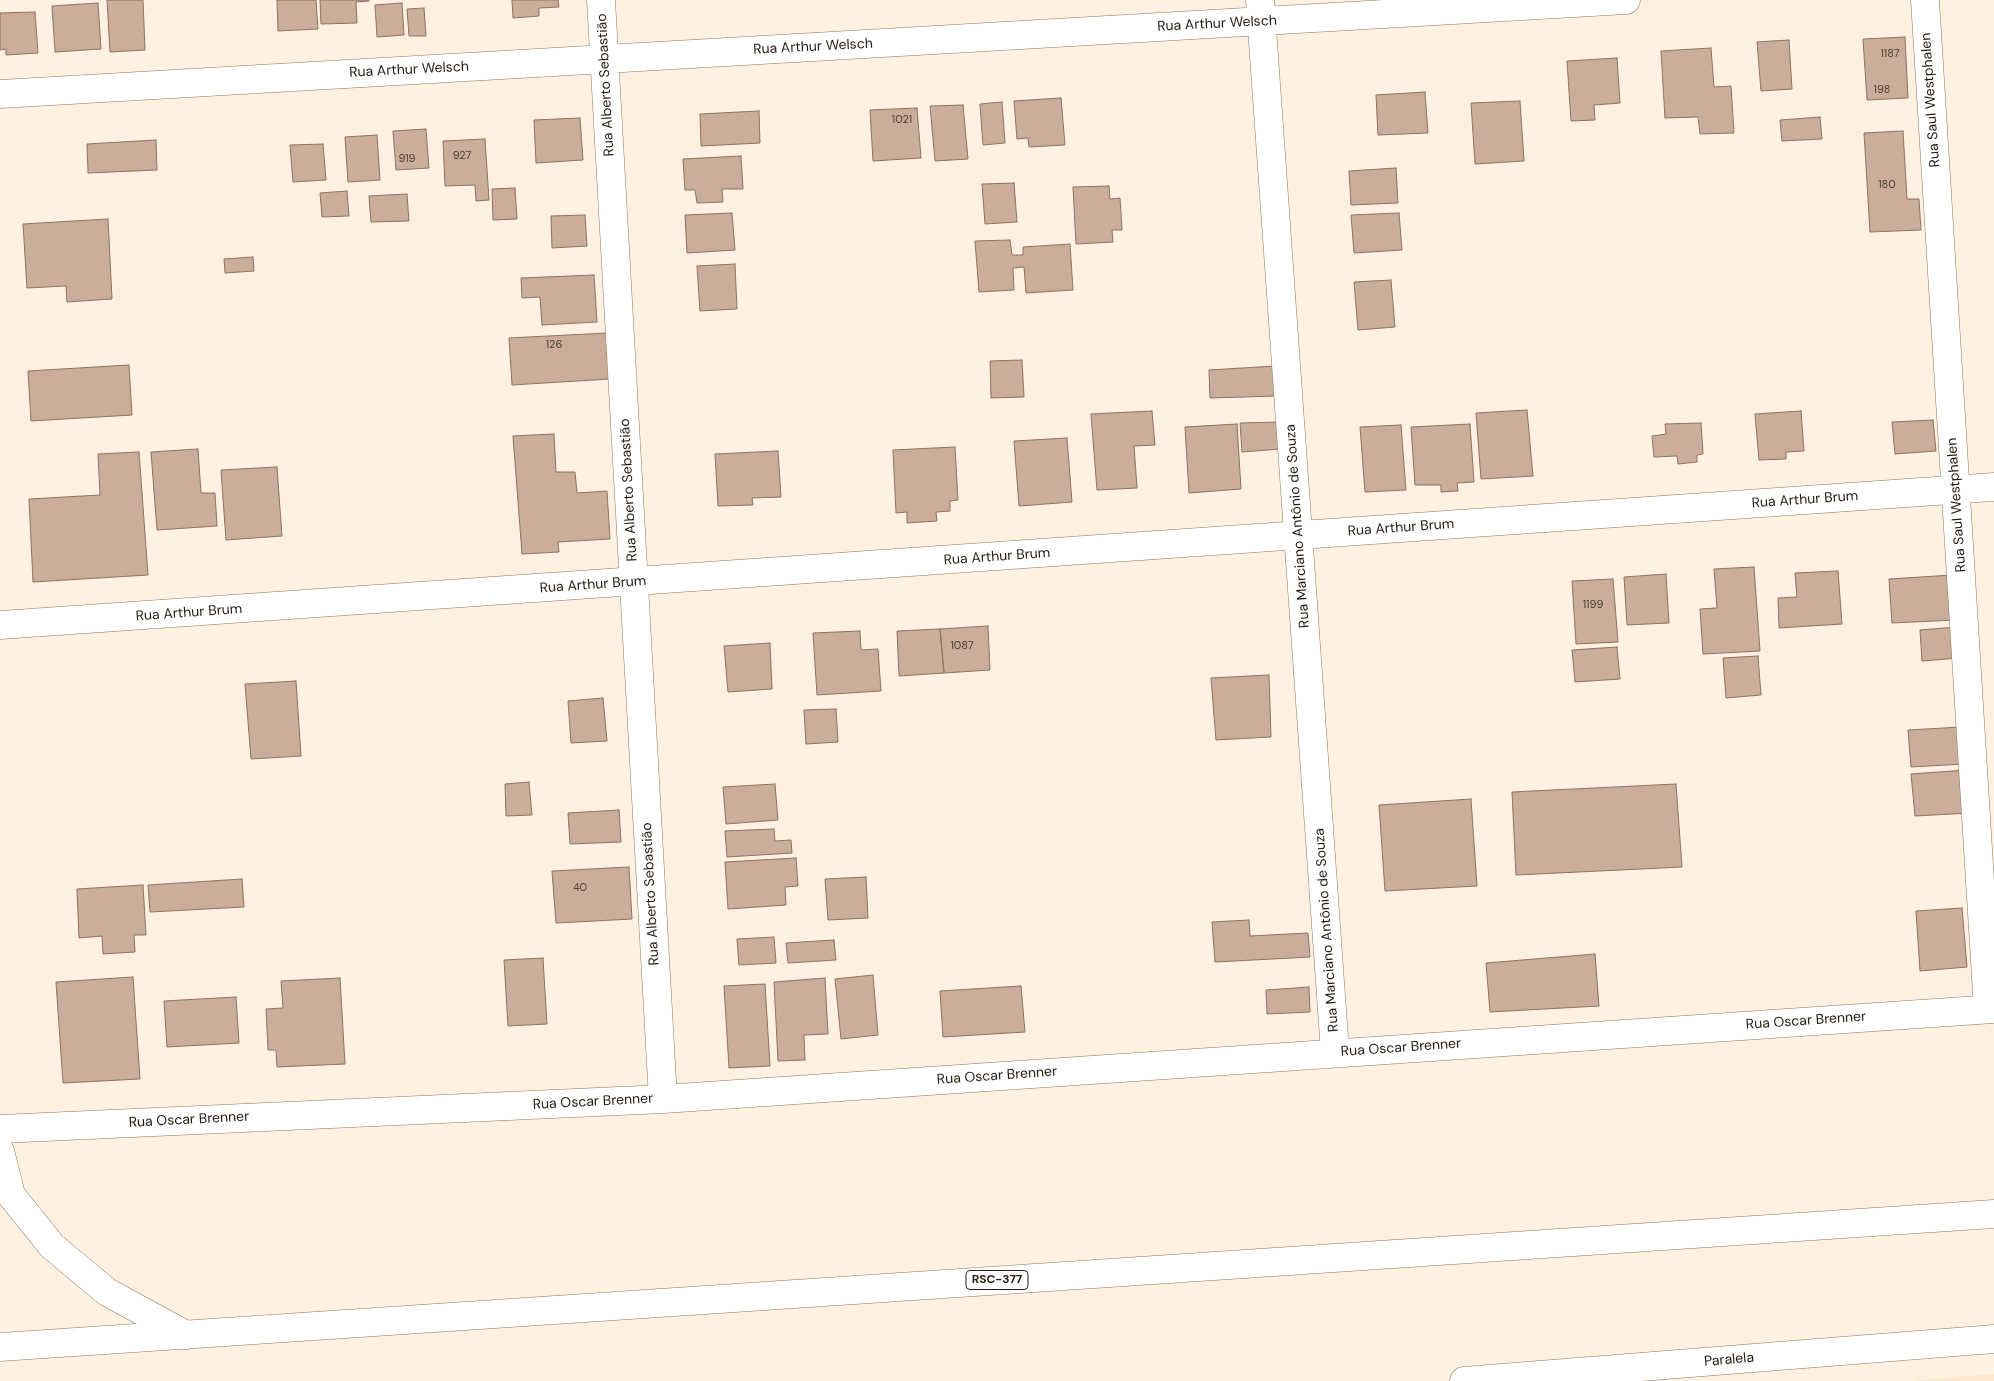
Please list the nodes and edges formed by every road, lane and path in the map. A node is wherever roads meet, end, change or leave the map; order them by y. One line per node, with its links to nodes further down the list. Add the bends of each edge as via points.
1 (601, 0): 5 (street, Rua Alberto Sebastião)
2 (1626, 0): 4 (street, Rua Arthur Welsch)
3 (1925, 0): 8 (street, Rua Saul Westphalen)
4 (1261, 10): 5 (street, Rua Arthur Welsch); 9 (street, Rua Marciano Antônio de Souza)
5 (605, 59): 6 (street, Rua Arthur Welsch); 10 (street, Rua Alberto Sebastião)
6 (0, 94)
7 (1994, 487): 8 (street, Rua Arthur Brum)
8 (1956, 489): 9 (street, Rua Arthur Brum); 12 (street, Rua Saul Westphalen)
9 (1298, 535): 10 (street, Rua Arthur Brum); 13 (street, Rua Marciano Antônio de Souza)
10 (634, 582): 11 (street, Rua Arthur Brum); 14 (street, Rua Alberto Sebastião)
11 (0, 625)
12 (1991, 1009): 13 (street, Rua Oscar Brenner)
13 (1335, 1052): 14 (street, Rua Oscar Brenner)
14 (663, 1099): 15 (street, Rua Oscar Brenner)
15 (0, 1129)
16 (0, 1151): 18 (street, via 11,1195 52,1246 107,1292)
17 (1994, 1214): 18 (street, RSC-377)
18 (186, 1335): 20 (street, RSC-377)
19 (1994, 1339): 21 (street, Paralela)
20 (0, 1347)
21 (1464, 1381)

